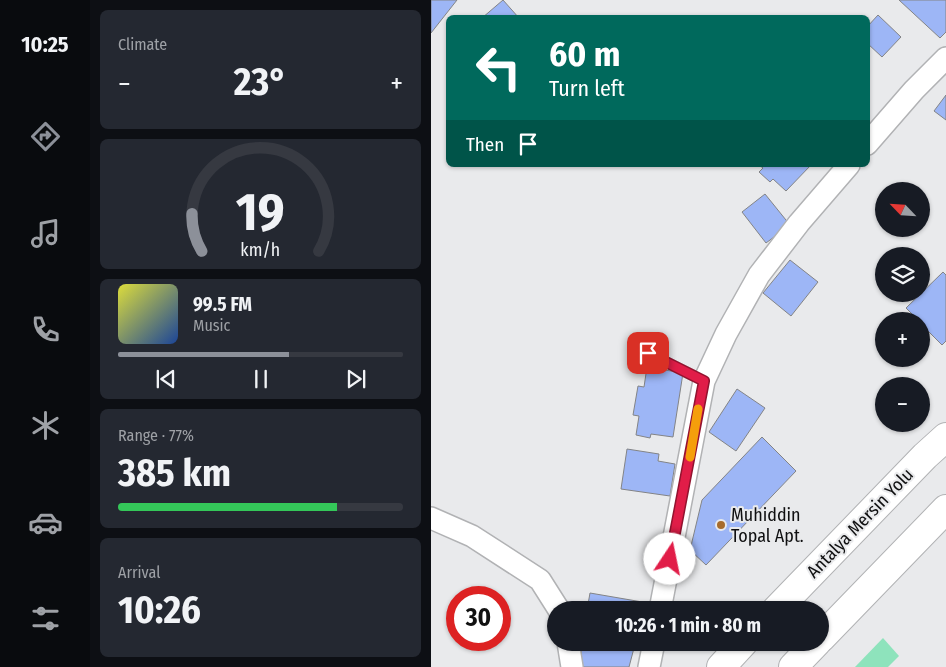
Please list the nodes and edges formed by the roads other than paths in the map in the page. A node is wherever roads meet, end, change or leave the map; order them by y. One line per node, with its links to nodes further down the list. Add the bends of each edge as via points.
1 (946, 58): 2 (street)
2 (870, 141)
3 (847, 167): 5 (street, via 759,275 725,334)
4 (648, 353): 5 (lane)
5 (704, 381): 10 (street)
6 (946, 438): 11 (highway, Antalya Mersin Yolu)
7 (946, 509): 12 (highway)
8 (431, 518): 9 (street, via 472,536 540,580)
9 (553, 601)
10 (662, 601)
11 (785, 601)
12 (829, 630)
13 (569, 651): 17 (street)
14 (652, 651): 18 (street)
15 (736, 651): 19 (highway)
16 (808, 651): 20 (highway)
17 (572, 667)
18 (649, 667)
19 (721, 667)
20 (793, 667)

